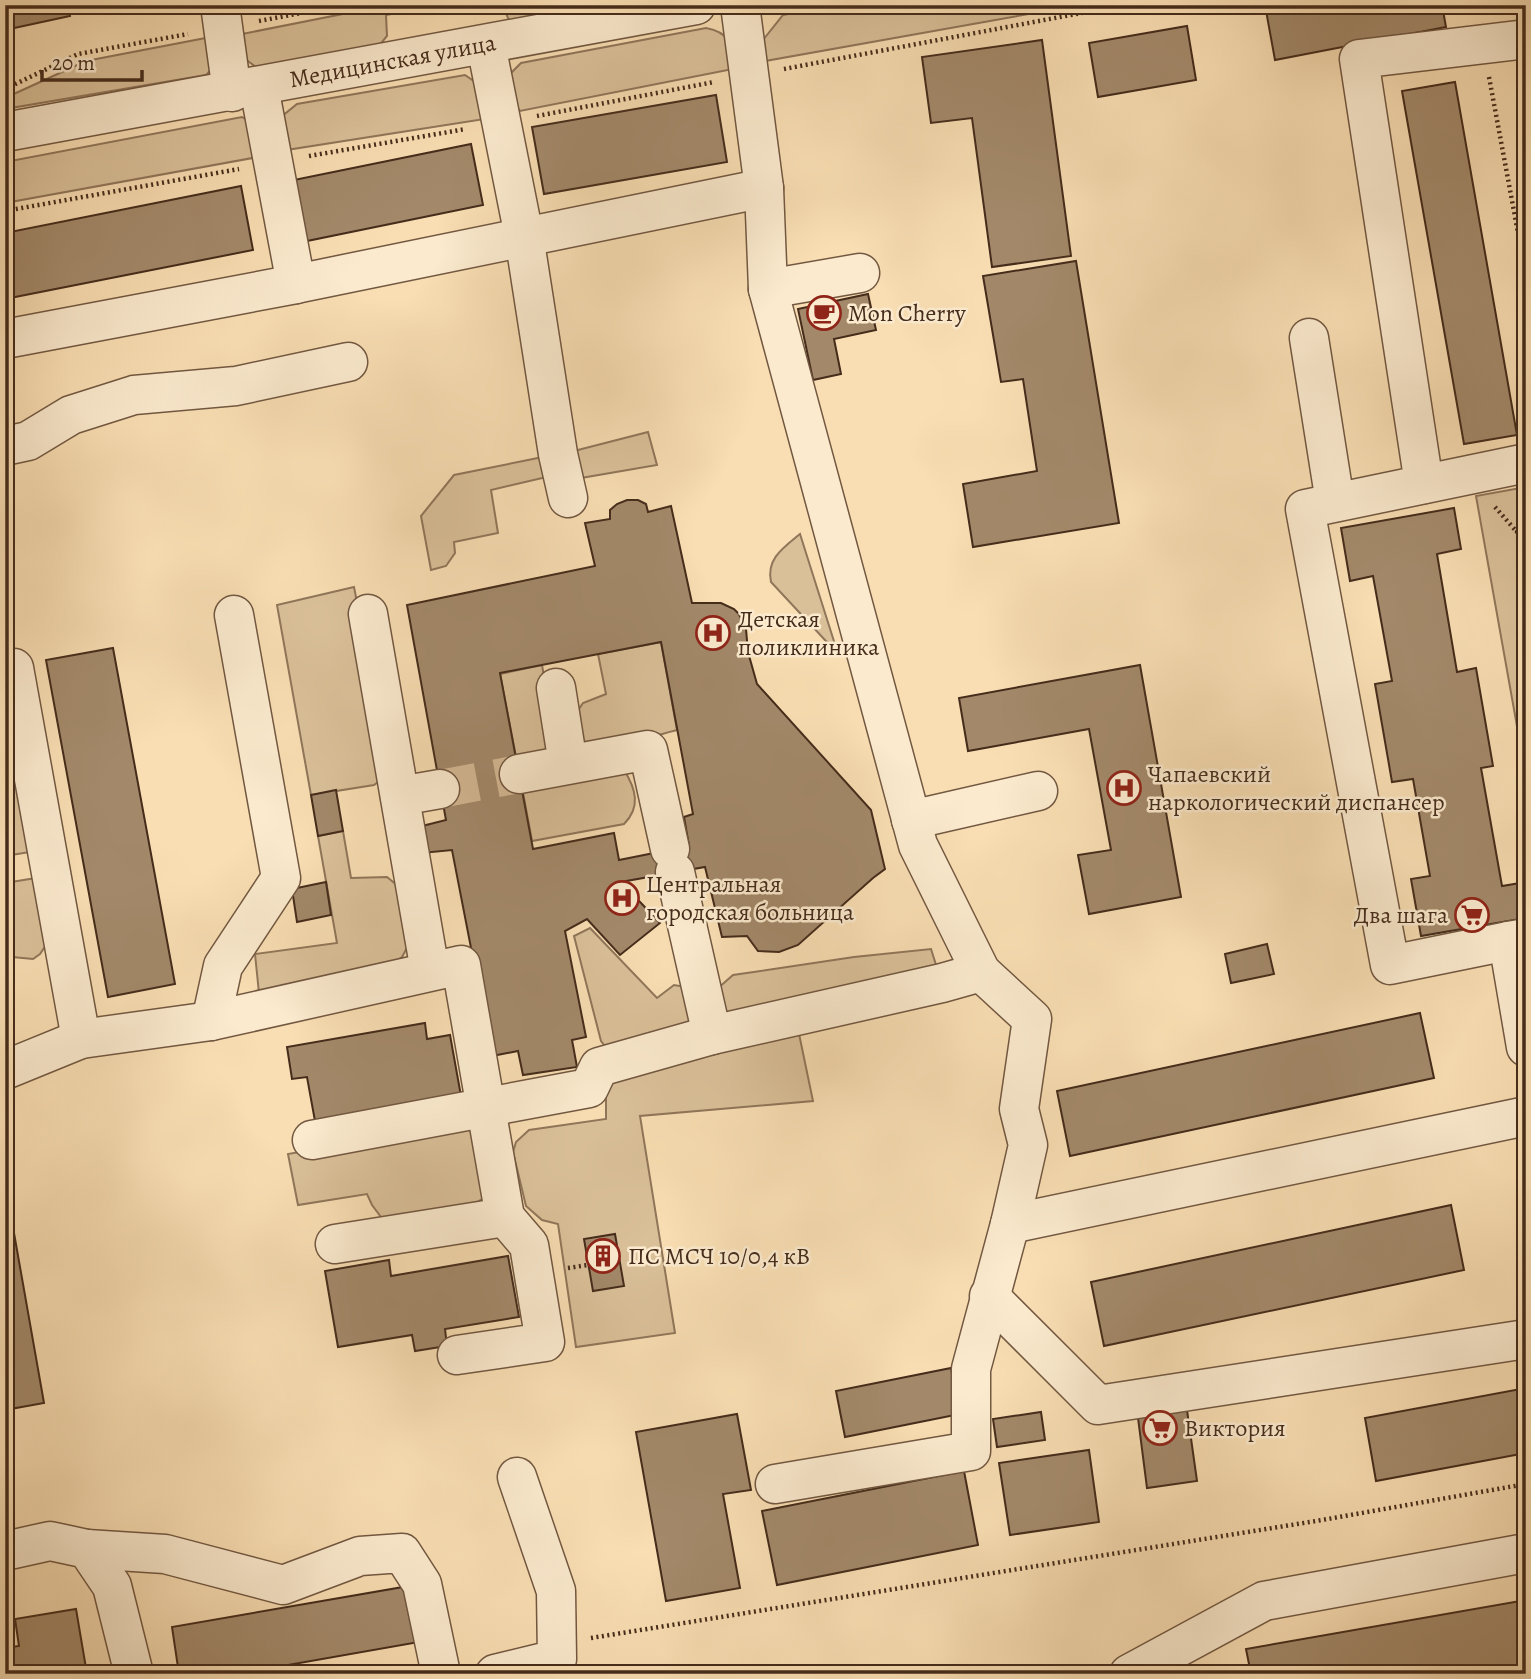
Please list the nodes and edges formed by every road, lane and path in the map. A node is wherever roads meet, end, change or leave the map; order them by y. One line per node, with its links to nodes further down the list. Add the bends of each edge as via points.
1 (344, 5): 6 (path)
2 (696, 5): 5 (street, Медицинская улица)
3 (740, 5): 10 (street)
4 (1124, 5): 10 (path)
5 (598, 15): 8 (street, Медицинская улица)
6 (221, 17): 11 (path, via 78,54); 12 (street)
7 (1526, 39): 9 (street)
8 (486, 45): 12 (street, Медицинская улица); 13 (street)
9 (1483, 45): 20 (path); 28 (street, via 1359,60)
10 (750, 75): 13 (path); 16 (street)
11 (5, 89)
12 (246, 90): 14 (street, Медицинская улица); 15 (street)
13 (501, 123): 15 (path); 18 (street)
14 (5, 132)
15 (273, 162): 17 (path); 21 (street)
16 (764, 188): 18 (street); 22 (street)
17 (5, 211)
18 (524, 236): 21 (street); 29 (street)
19 (860, 273): 22 (street)
20 (1526, 276)
21 (296, 284): 24 (street)
22 (768, 289): 42 (street)
23 (1309, 338): 30 (street)
24 (5, 339)
25 (348, 362): 26 (street, via 236,386 134,395 71,415 28,441)
26 (5, 446)
27 (1526, 463): 28 (street)
28 (1424, 484): 30 (street)
29 (568, 498)
30 (1335, 502): 43 (street, via 1305,509 1390,965)
31 (1526, 517): 32 (path, via 1517,533)
32 (1526, 573)
33 (368, 614): 41 (street)
34 (234, 615): 46 (street, via 281,878 223,966)
35 (5, 670): 48 (street, via 15,668)
36 (556, 688): 37 (street)
37 (568, 764): 38 (street); 47 (street, via 648,750)
38 (519, 774)
39 (440, 789): 41 (street)
40 (1038, 790): 42 (street)
41 (400, 796): 44 (street)
42 (912, 820): 45 (street, via 918,845)
43 (1517, 939): 49 (street)
44 (430, 971): 46 (street); 51 (street, via 461,965)
45 (981, 972): 47 (street); 55 (street, via 1032,1019 1019,1109 1028,1145)
46 (211, 1021): 48 (street)
47 (712, 1035): 51 (street, via 599,1067 589,1088)
48 (81, 1039): 50 (street)
49 (1526, 1047)
50 (5, 1070)
51 (487, 1108): 53 (street); 54 (street)
52 (1526, 1116): 55 (street)
53 (312, 1140)
54 (505, 1217): 56 (street); 59 (street, via 528,1245 545,1342)
55 (1010, 1224): 57 (street)
56 (335, 1244)
57 (989, 1296): 58 (street, via 1098,1405); 61 (street, via 971,1369 971,1451)
58 (1526, 1339)
59 (457, 1355)
60 (517, 1477): 66 (street, via 556,1591)
61 (775, 1484)
62 (1526, 1484): 66 (path, via 587,1639)
63 (87, 1549): 64 (street, via 50,1541); 67 (street, via 112,1586); 68 (street, via 165,1554 283,1585 360,1556 402,1553 422,1584)
64 (5, 1551)
65 (1526, 1553): 70 (street, via 1264,1601)
66 (557, 1659): 69 (street)
67 (134, 1674)
68 (441, 1674)
69 (495, 1674)
70 (1129, 1674)

